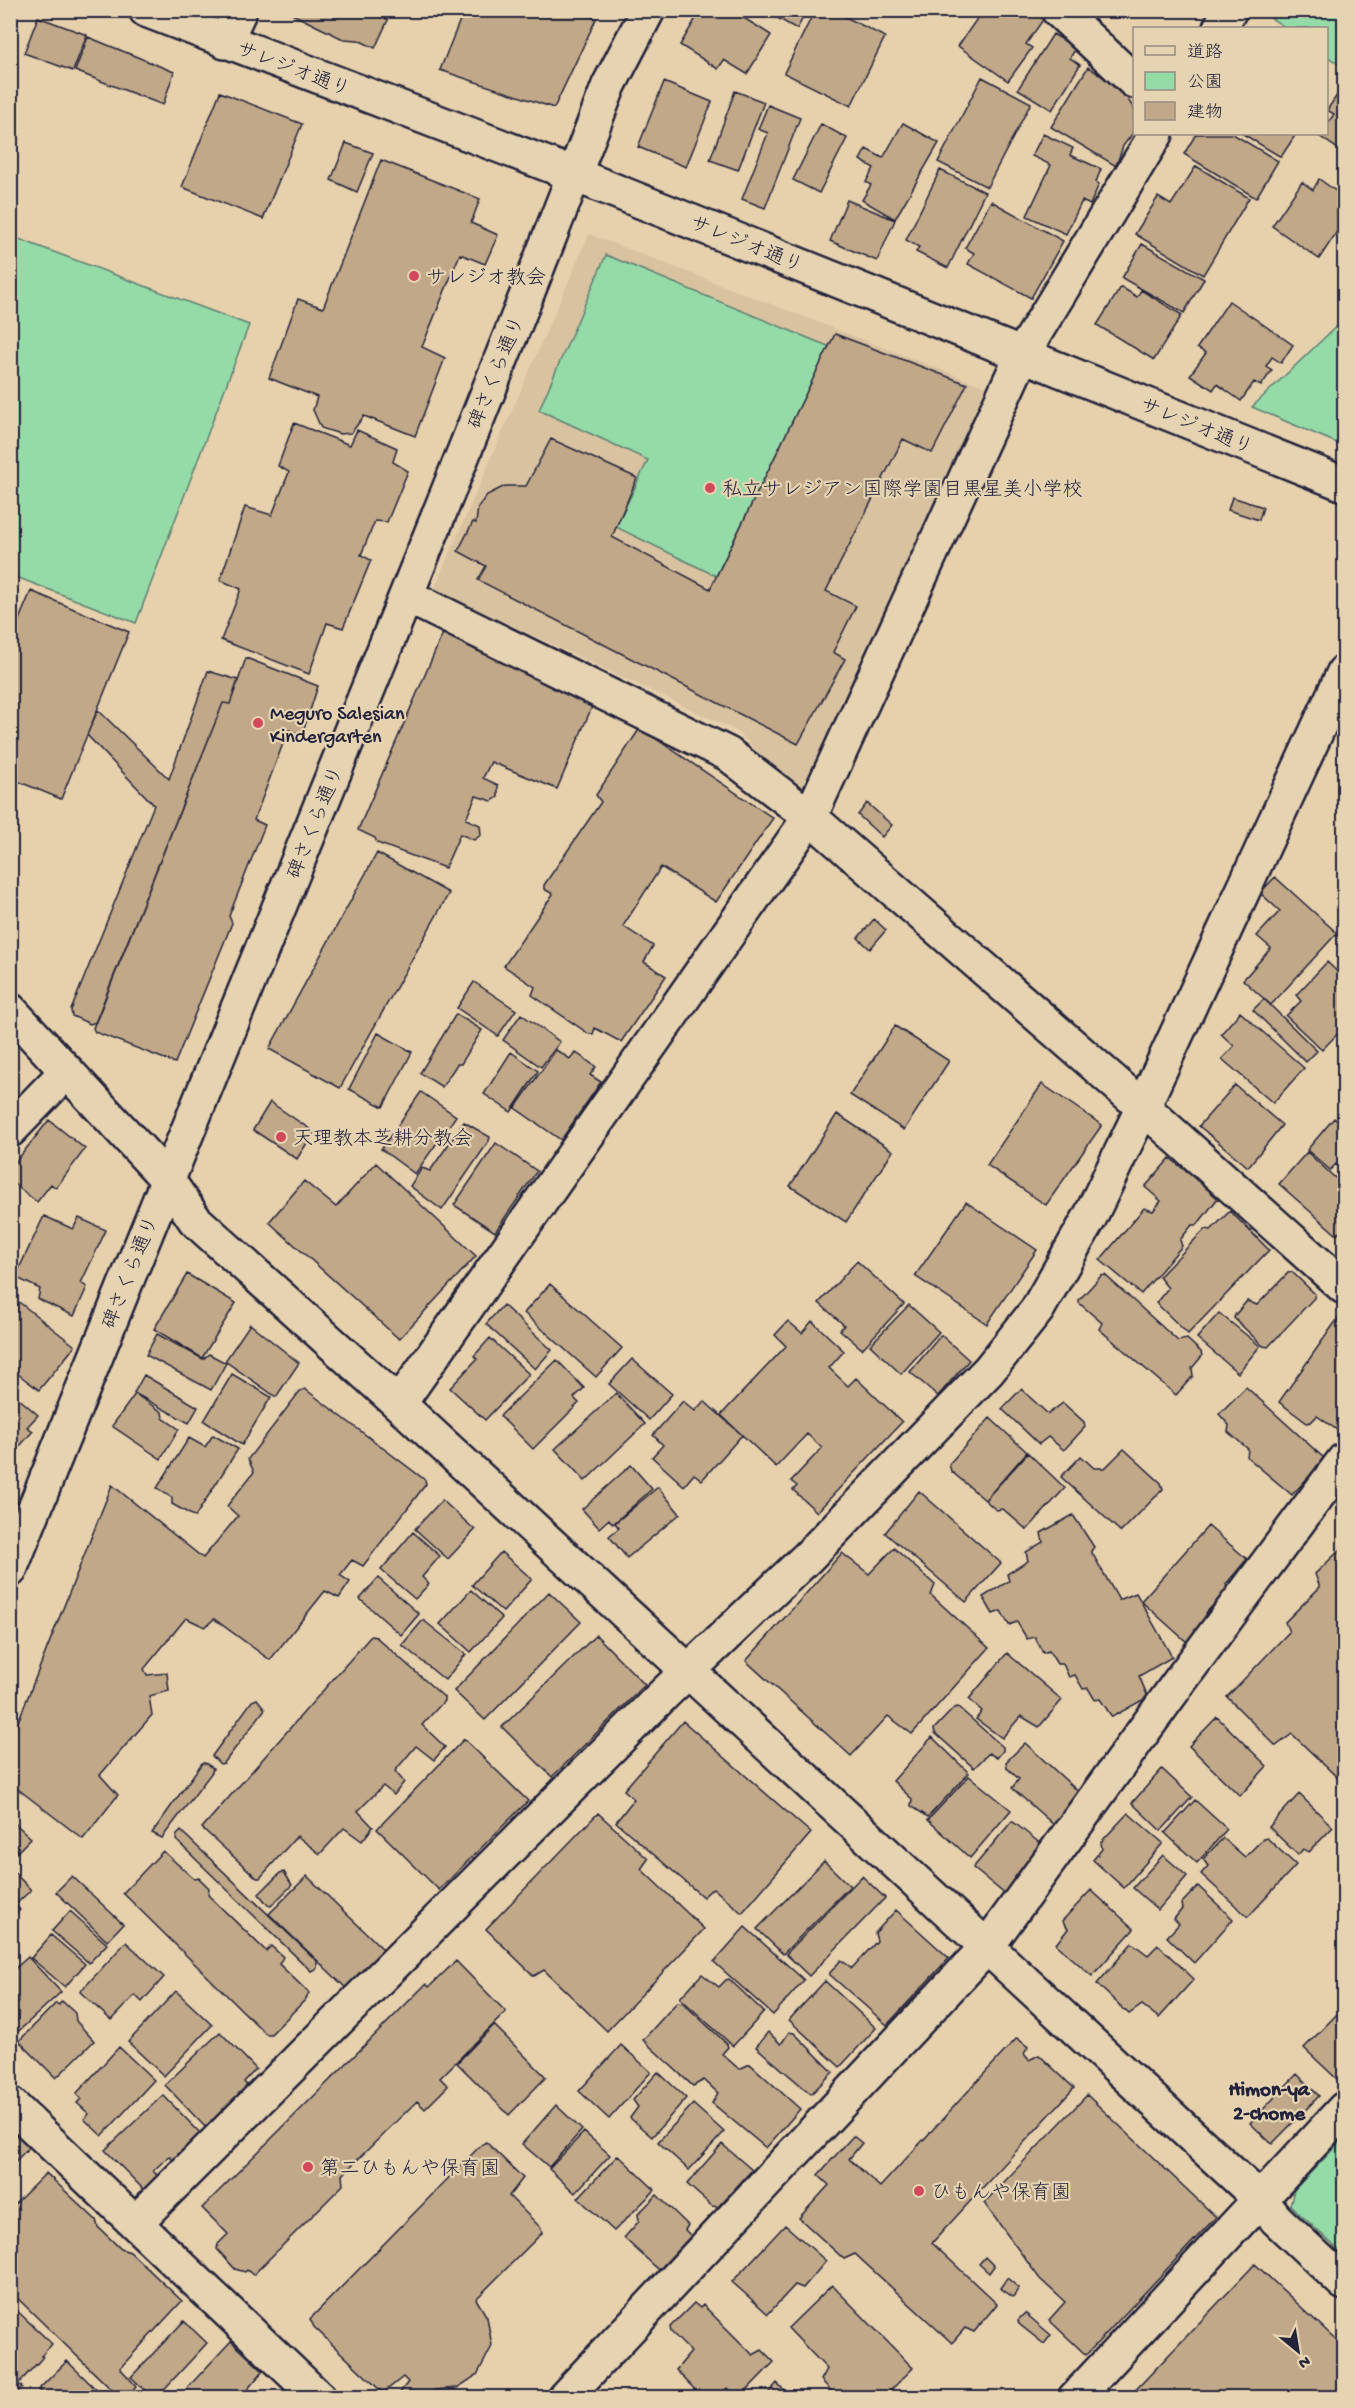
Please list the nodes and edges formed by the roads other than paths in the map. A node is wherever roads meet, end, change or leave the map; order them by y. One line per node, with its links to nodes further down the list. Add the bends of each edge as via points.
1 (146, 10): 7 (street, サレジオ通り)
2 (240, 10): 7 (street)
3 (648, 10): 10 (street, 碑さくら通り, via 609,86)
4 (1058, 10): 8 (street)
5 (1230, 10): 6 (street)
6 (1221, 27)
7 (225, 42): 10 (street, サレジオ通り)
8 (1133, 80)
9 (1155, 135): 11 (street)
10 (573, 174): 11 (street, サレジオ通り); 13 (street, 碑さくら通り)
11 (1023, 353): 12 (street, サレジオ通り); 15 (street)
12 (1344, 484)
13 (407, 596): 15 (street, via 728,754); 20 (street, 碑さくら通り)
14 (1344, 672): 18 (street)
15 (810, 818): 18 (street); 22 (street)
16 (10, 1010): 17 (street)
17 (67, 1071): 19 (street); 20 (street)
18 (1143, 1107): 21 (street); 25 (street, via 1090,1217 1037,1310 1010,1344 808,1557)
19 (10, 1130)
20 (167, 1179): 22 (street, via 195,1220); 24 (street, 碑さくら通り)
21 (1344, 1287)
22 (399, 1404): 25 (street)
23 (1344, 1460): 26 (street)
24 (10, 1570)
25 (688, 1671): 26 (street); 30 (street)
26 (986, 1948): 29 (street); 33 (street)
27 (10, 2104): 30 (street)
28 (1344, 2109): 29 (street)
29 (1260, 2199): 31 (street); 34 (street)
30 (135, 2223): 32 (street)
31 (1344, 2283)
32 (319, 2397)
33 (564, 2397)
34 (1075, 2397)

